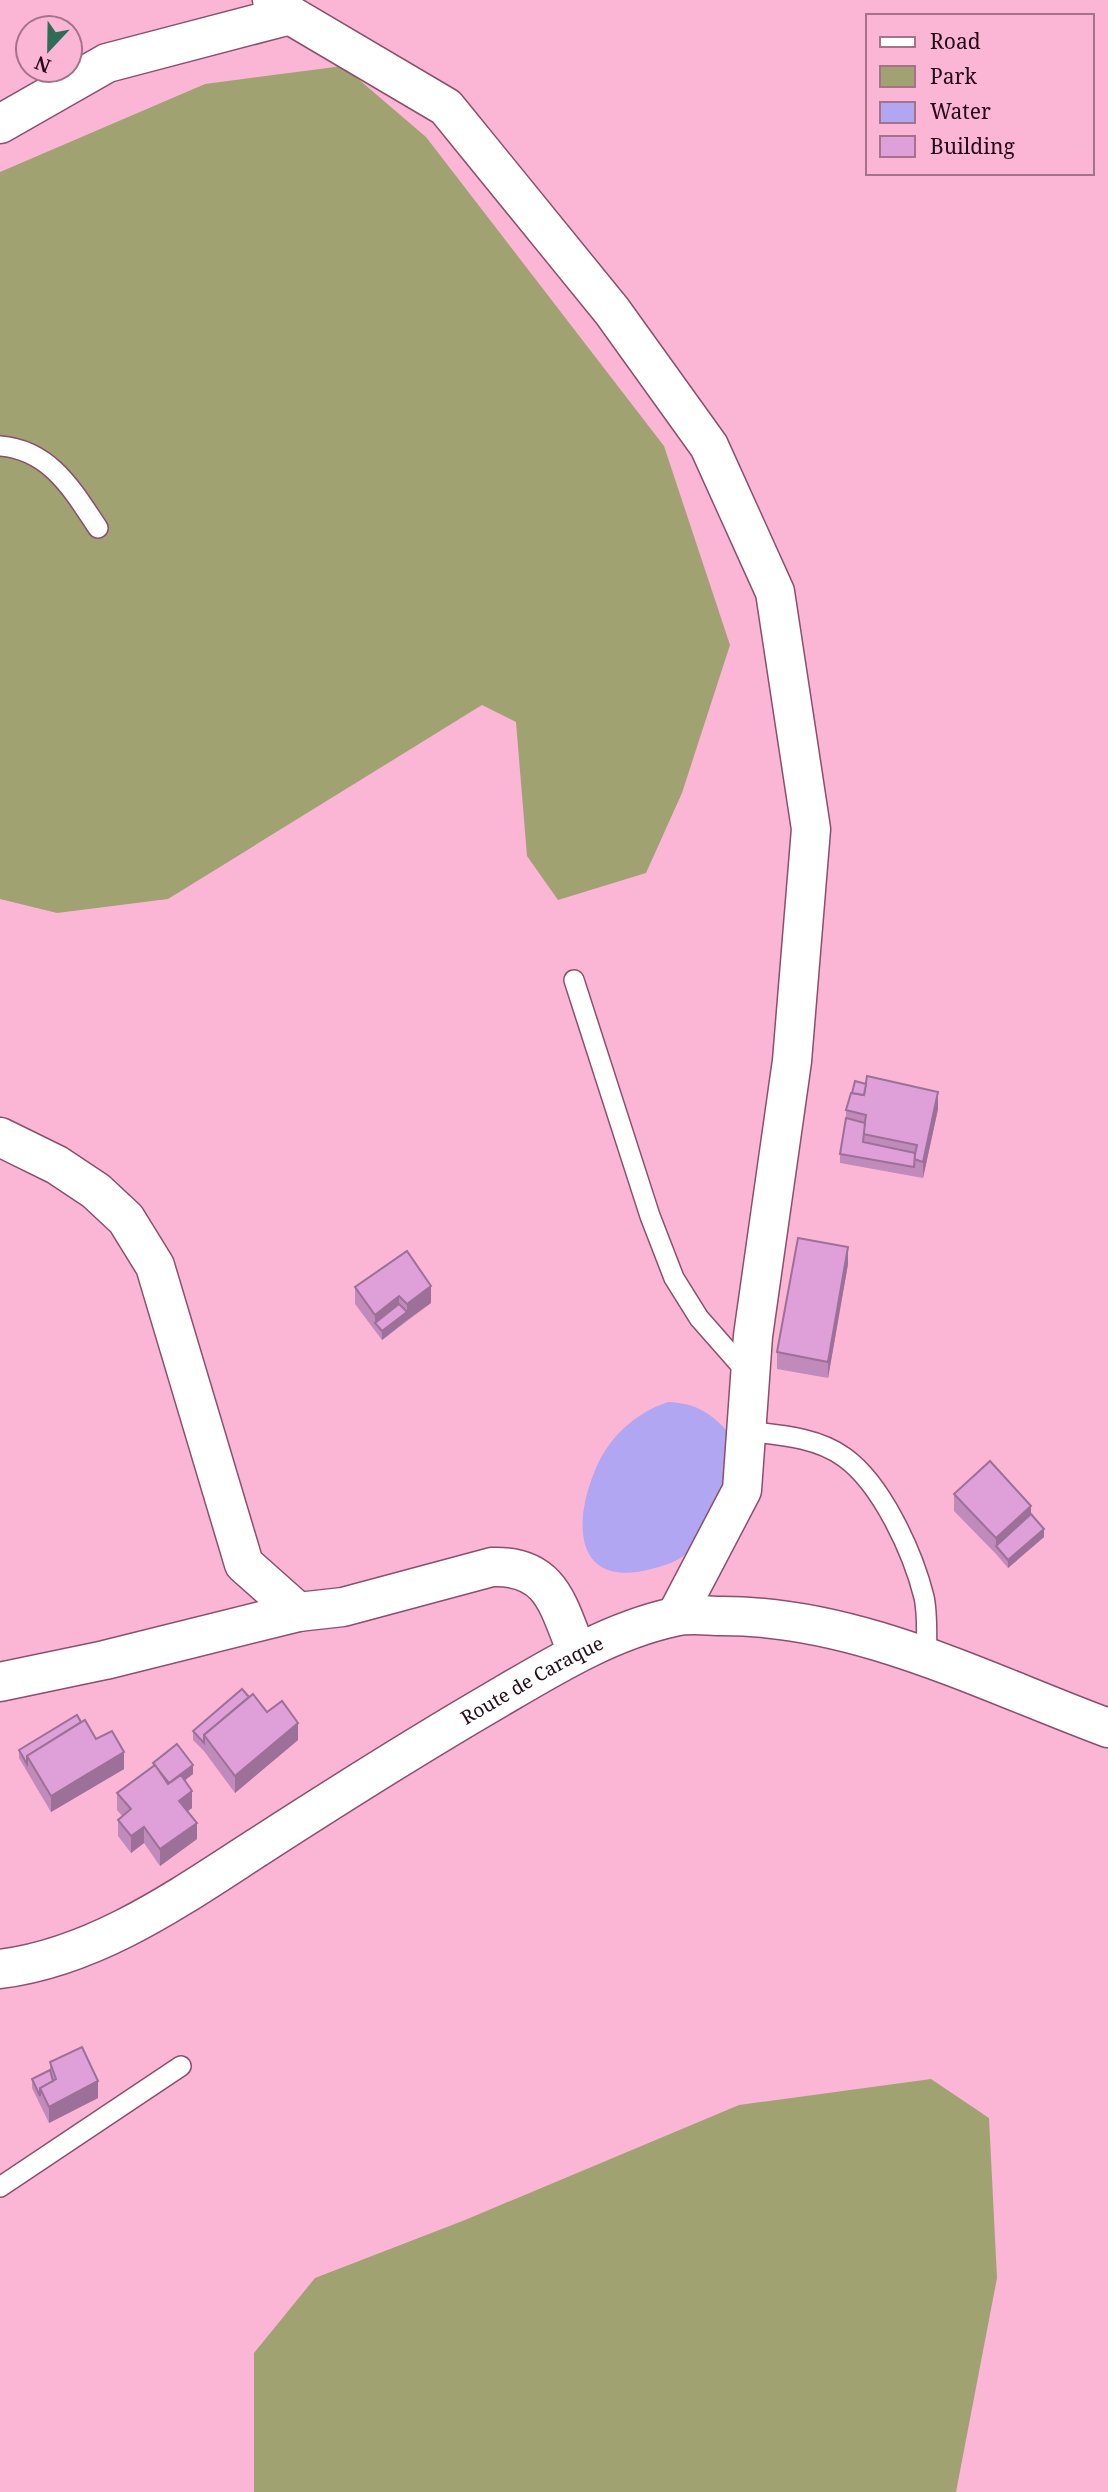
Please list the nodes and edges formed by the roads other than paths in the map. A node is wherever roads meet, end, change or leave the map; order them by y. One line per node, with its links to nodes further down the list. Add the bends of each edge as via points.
1 (281, 7): 2 (street, via 107,64); 7 (street, via 446,107 612,311 709,446 775,592 811,829 792,1061)
2 (0, 124)
3 (0, 446): 4 (lane, via 58,470)
4 (99, 528)
5 (574, 980): 7 (lane, via 674,1278 699,1318)
6 (0, 1138): 9 (street, via 57,1165 96,1191 126,1219 155,1266 244,1564)
7 (750, 1377): 8 (street)
8 (746, 1431): 10 (street, via 742,1490); 12 (lane, via 796,1437 844,1457 868,1480 902,1535 924,1599)
9 (298, 1612): 11 (street, via 343,1606 511,1566 550,1588); 13 (street)
10 (676, 1616): 11 (street, Route de Caraque); 12 (street, Route de Caraque, via 749,1616 814,1625)
11 (577, 1652): 15 (street, Route de Caraque, via 406,1752 173,1901 73,1950)
12 (927, 1656): 14 (street, Route de Caraque)
13 (0, 1682)
14 (1108, 1728)
15 (0, 1969)
16 (181, 2066): 17 (lane)
17 (0, 2187)

